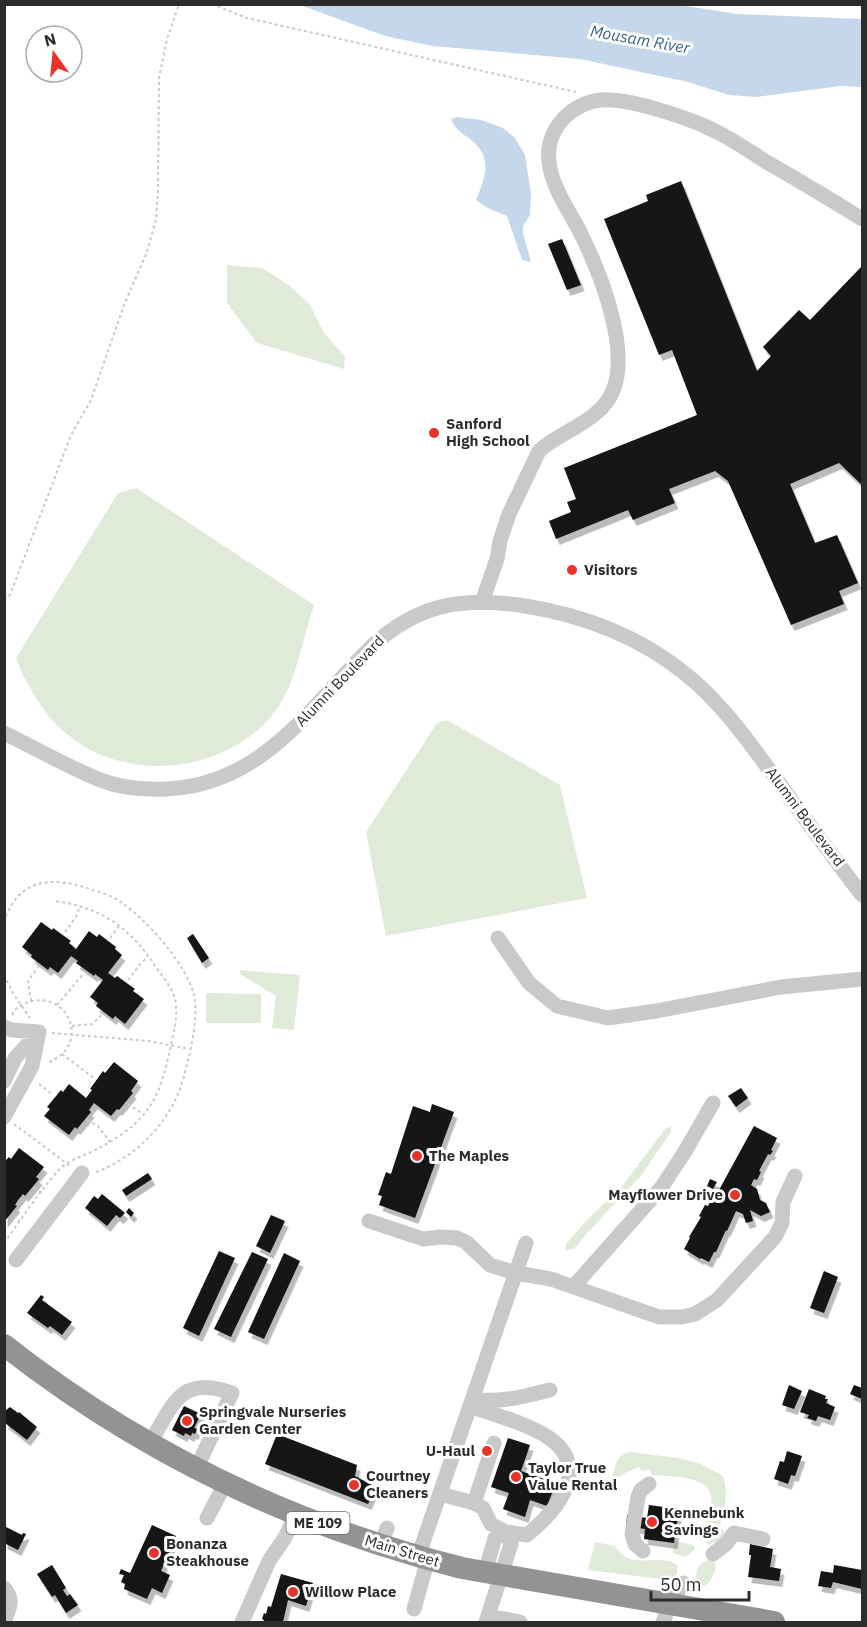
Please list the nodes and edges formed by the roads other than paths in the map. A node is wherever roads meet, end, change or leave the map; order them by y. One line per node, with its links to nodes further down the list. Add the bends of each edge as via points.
1 (862, 219): 2 (street, via 716,131 672,114 602,100 580,106 562,120 552,137 549,163 560,196 602,284 619,346 617,374 613,390 589,420 539,451 509,514)
2 (482, 602): 3 (street, Alumni Boulevard, via 447,604 399,624 372,646 272,748 238,771 199,785 156,789 115,785); 4 (street, Alumni Boulevard, via 534,607 603,626 633,640 687,675 741,732)
3 (4, 733)
4 (862, 894)
5 (498, 938): 6 (street, via 529,983 557,1006 608,1018 781,987)
6 (862, 979)
7 (4, 1027): 8 (street)
8 (39, 1032): 9 (street, via 15,1058); 10 (street, via 32,1066)
9 (4, 1081)
10 (11, 1091): 12 (street)
11 (713, 1103): 21 (street, via 661,1188)
12 (8, 1119)
13 (82, 1173): 19 (street)
14 (795, 1176): 21 (street, via 783,1202 782,1223 775,1237 717,1300 695,1314 659,1317)
15 (369, 1221): 16 (street)
16 (423, 1239): 18 (street); 20 (street, via 457,1238 490,1265)
17 (526, 1243): 20 (street)
18 (411, 1250)
19 (16, 1260)
20 (516, 1273): 21 (street); 24 (street)
21 (574, 1286)
22 (4, 1345): 25 (highway, Main Street / ME 109, via 87,1406)
23 (550, 1390): 24 (street, via 508,1400)
24 (472, 1402): 30 (street); 34 (street, via 546,1436 561,1448 569,1469 566,1490 555,1510 527,1536)
25 (150, 1443): 27 (highway, Main Street / ME 109); 27 (street, via 177,1399 187,1391 208,1387 232,1393)
26 (494, 1443): 31 (street)
27 (196, 1469): 28 (highway, Main Street / ME 109)
28 (225, 1484): 32 (highway, Main Street / ME 109); 33 (street)
29 (649, 1484): 36 (street, via 638,1497 633,1534 635,1544)
30 (440, 1494): 31 (street); 38 (street)
31 (474, 1503): 34 (street, via 483,1508 491,1524)
32 (296, 1515): 38 (highway, Main Street / ME 109, via 384,1537); 46 (street, via 269,1561)
33 (207, 1518)
34 (506, 1532): 39 (street, via 512,1544)
35 (763, 1539): 37 (street, via 734,1533)
36 (643, 1551)
37 (713, 1554)
38 (423, 1558): 39 (highway, Main Street / ME 109); 42 (street)
39 (494, 1574): 43 (highway, Main Street / ME 109, via 565,1585); 44 (street)
40 (683, 1582): 43 (street)
41 (4, 1588): 45 (street, via 11,1601)
42 (414, 1609)
43 (666, 1613): 48 (highway, Main Street / ME 109)
44 (487, 1619): 47 (street)
45 (4, 1622)
46 (242, 1623)
47 (520, 1623)
48 (774, 1623)

